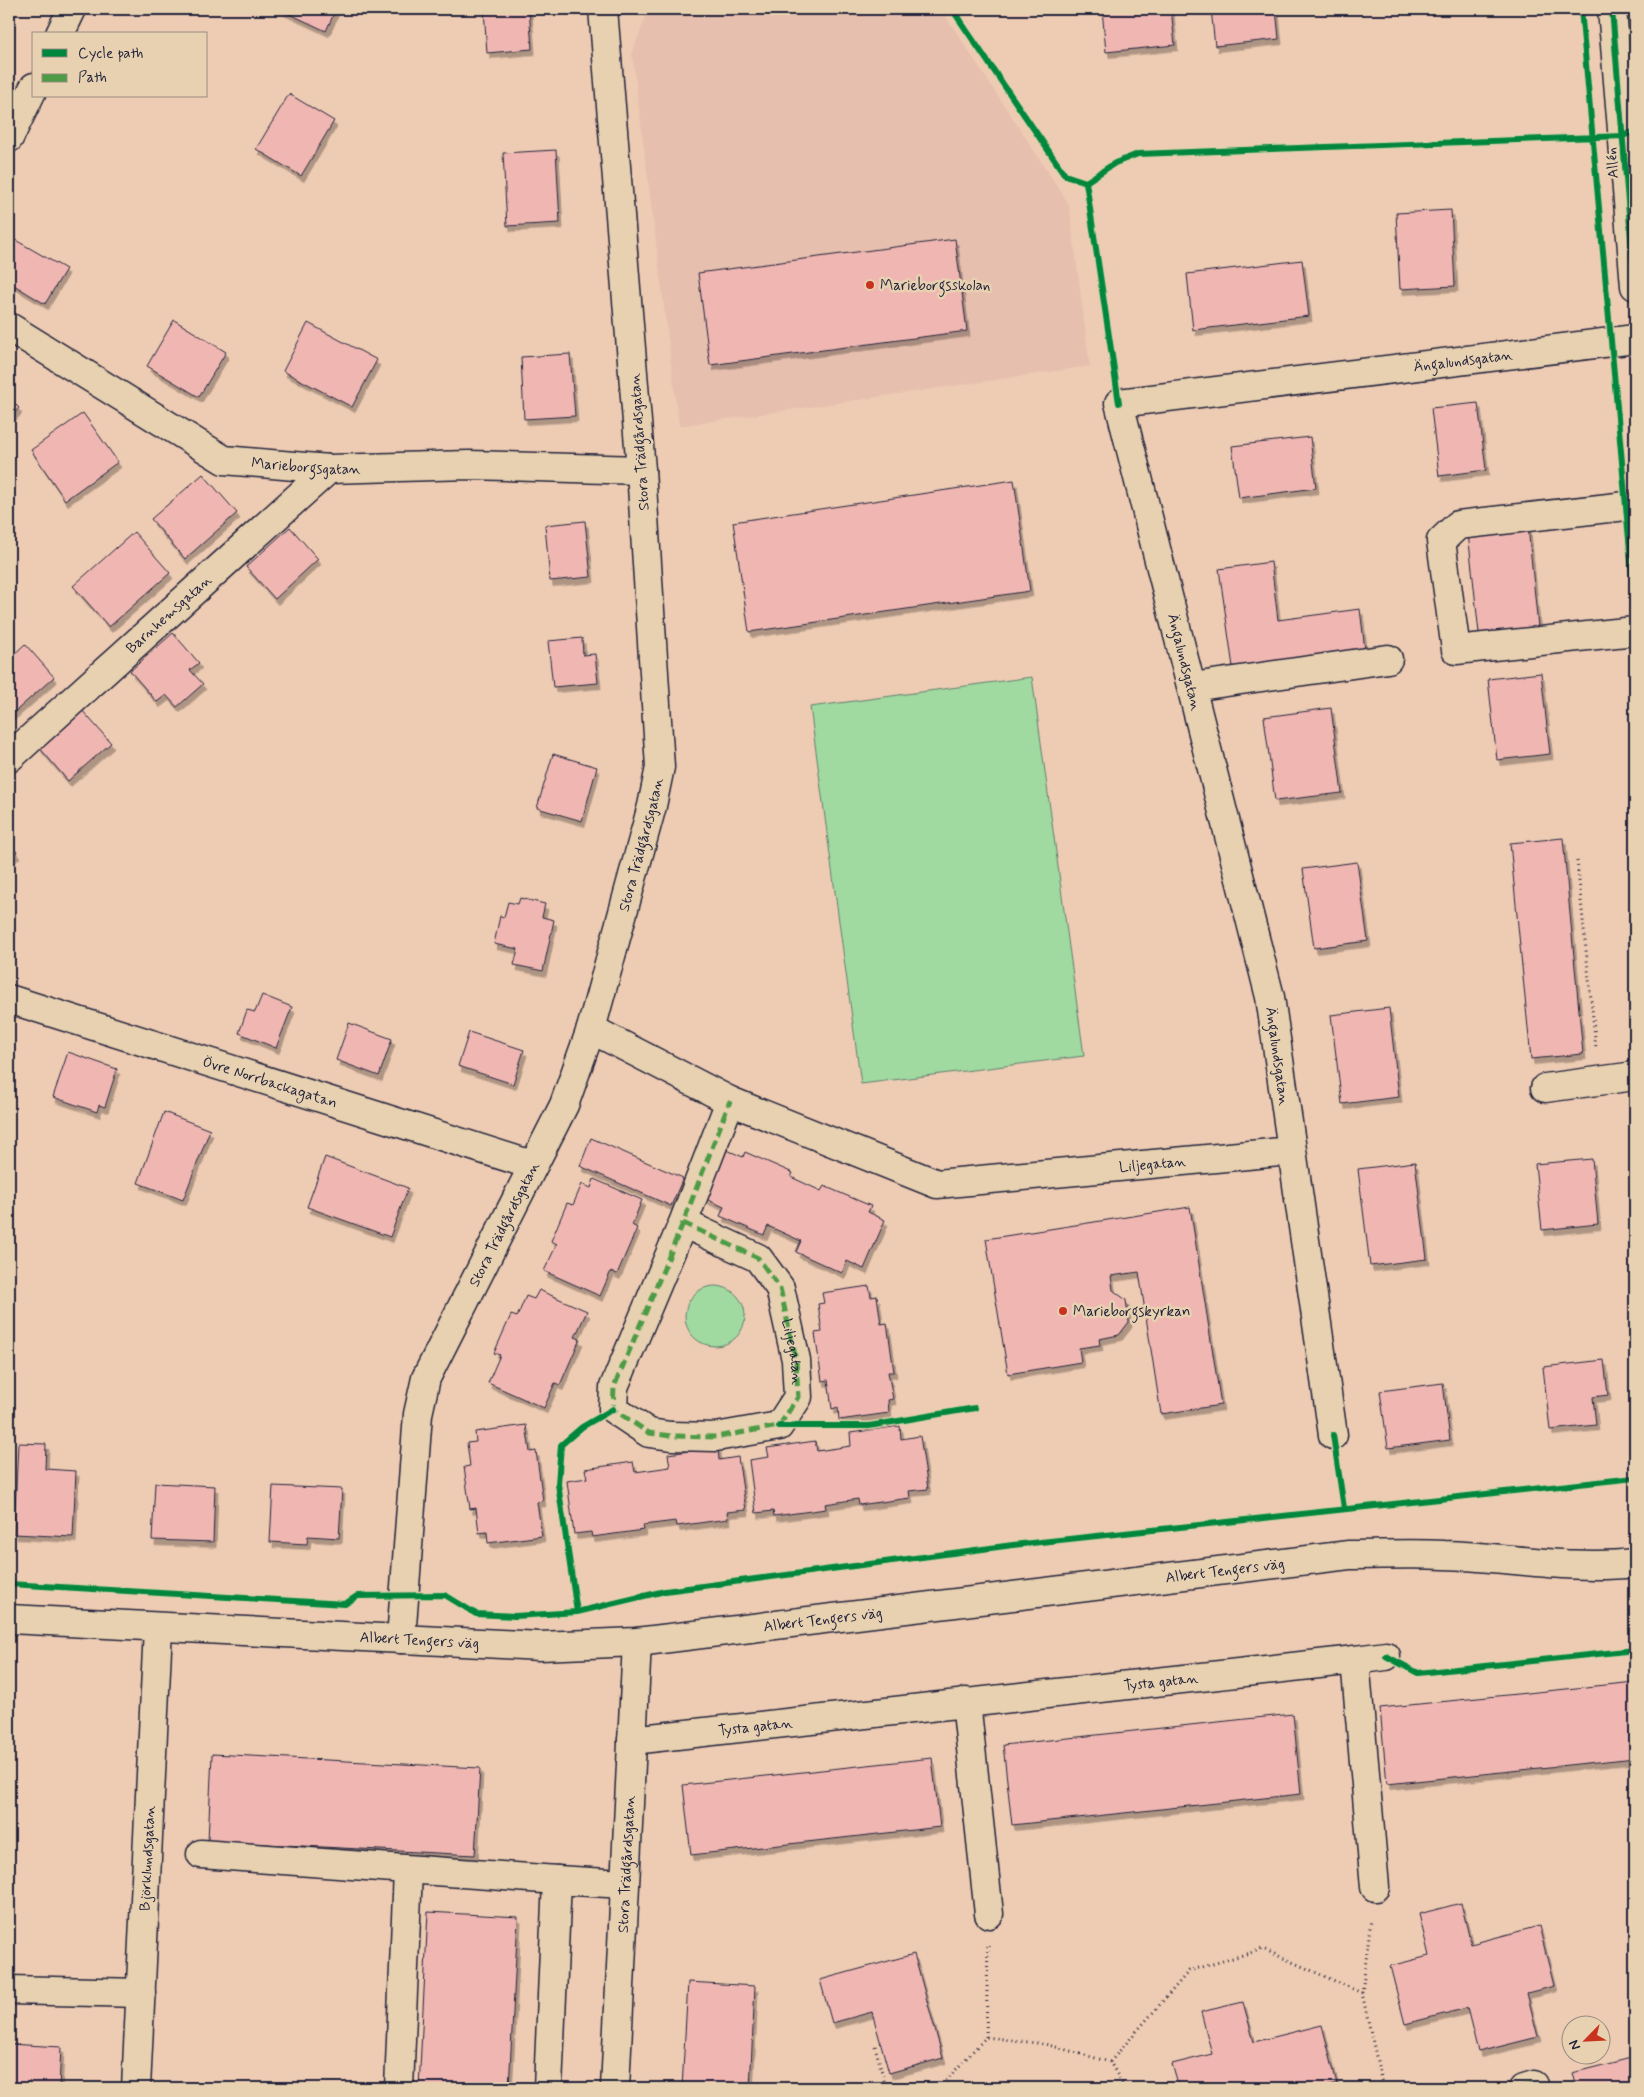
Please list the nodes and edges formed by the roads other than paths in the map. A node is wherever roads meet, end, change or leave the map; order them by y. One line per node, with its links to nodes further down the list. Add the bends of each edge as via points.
1 (72, 9): 4 (street)
2 (603, 9): 11 (street, Stora Trädgårdsgatan)
3 (1612, 9): 7 (street, Allén)
4 (61, 32)
5 (32, 91): 6 (street)
6 (9, 138)
7 (1635, 286)
8 (9, 327): 10 (street, Marieborgsgatan, via 224,460)
9 (1635, 339): 15 (street, Ängalundsgatan, via 1118,403)
10 (329, 469): 11 (street, Marieborgsgatan, via 469,465); 16 (street, Barnhemsgatan)
11 (642, 470): 18 (street, Stora Trädgårdsgatan, via 660,767)
12 (1635, 506): 13 (street, via 1458,525 1441,541 1456,650)
13 (1635, 631)
14 (1388, 659): 15 (street)
15 (1192, 687): 22 (street, Ängalundsgatan, via 1270,997)
16 (9, 758)
17 (9, 999): 23 (street, Övre Norrbackagatan)
18 (591, 1029): 21 (street, Liljegatan); 23 (street, Stora Trädgårdsgatan, via 564,1106)
19 (1635, 1076): 20 (street)
20 (1545, 1088)
21 (730, 1101): 22 (street, Liljegatan, via 936,1184); 24 (street, Liljegatan)
22 (1291, 1151): 25 (street, Ängalundsgatan)
23 (532, 1165): 29 (street, Stora Trädgårdsgatan, via 426,1378 418,1414)
24 (683, 1223): 24 (street, Liljegatan, via 614,1387 613,1409 649,1433 671,1436 716,1437 779,1426 798,1397 796,1360 780,1288 758,1258)
25 (1333, 1435)
26 (1635, 1563): 30 (street, Albert Tengers väg, via 1614,1566 1445,1555 1349,1555)
27 (9, 1619): 28 (street, Albert Tengers väg)
28 (158, 1628): 29 (street, Albert Tengers väg); 42 (street, Björklundsgatan)
29 (402, 1639): 30 (street, Albert Tengers väg, via 540,1646)
30 (637, 1642): 34 (street, Stora Trädgårdsgatan)
31 (1386, 1656): 32 (street, Tysta gatan)
32 (1355, 1660): 33 (street, Tysta gatan); 39 (street)
33 (966, 1702): 34 (street, Tysta gatan); 40 (street)
34 (632, 1740): 38 (street, Stora Trädgårdsgatan)
35 (201, 1854): 36 (street)
36 (408, 1870): 37 (street); 44 (street)
37 (557, 1880): 38 (street); 45 (street)
38 (624, 1884): 46 (street, Stora Trädgårdsgatan)
39 (1375, 1887)
40 (989, 1914)
41 (9, 1990): 42 (street)
42 (141, 1993): 43 (street, Björklundsgatan)
43 (136, 2088)
44 (399, 2088)
45 (548, 2088)
46 (615, 2088)
47 (1524, 2088): 48 (street, via 1534,2085)
48 (1535, 2088)

